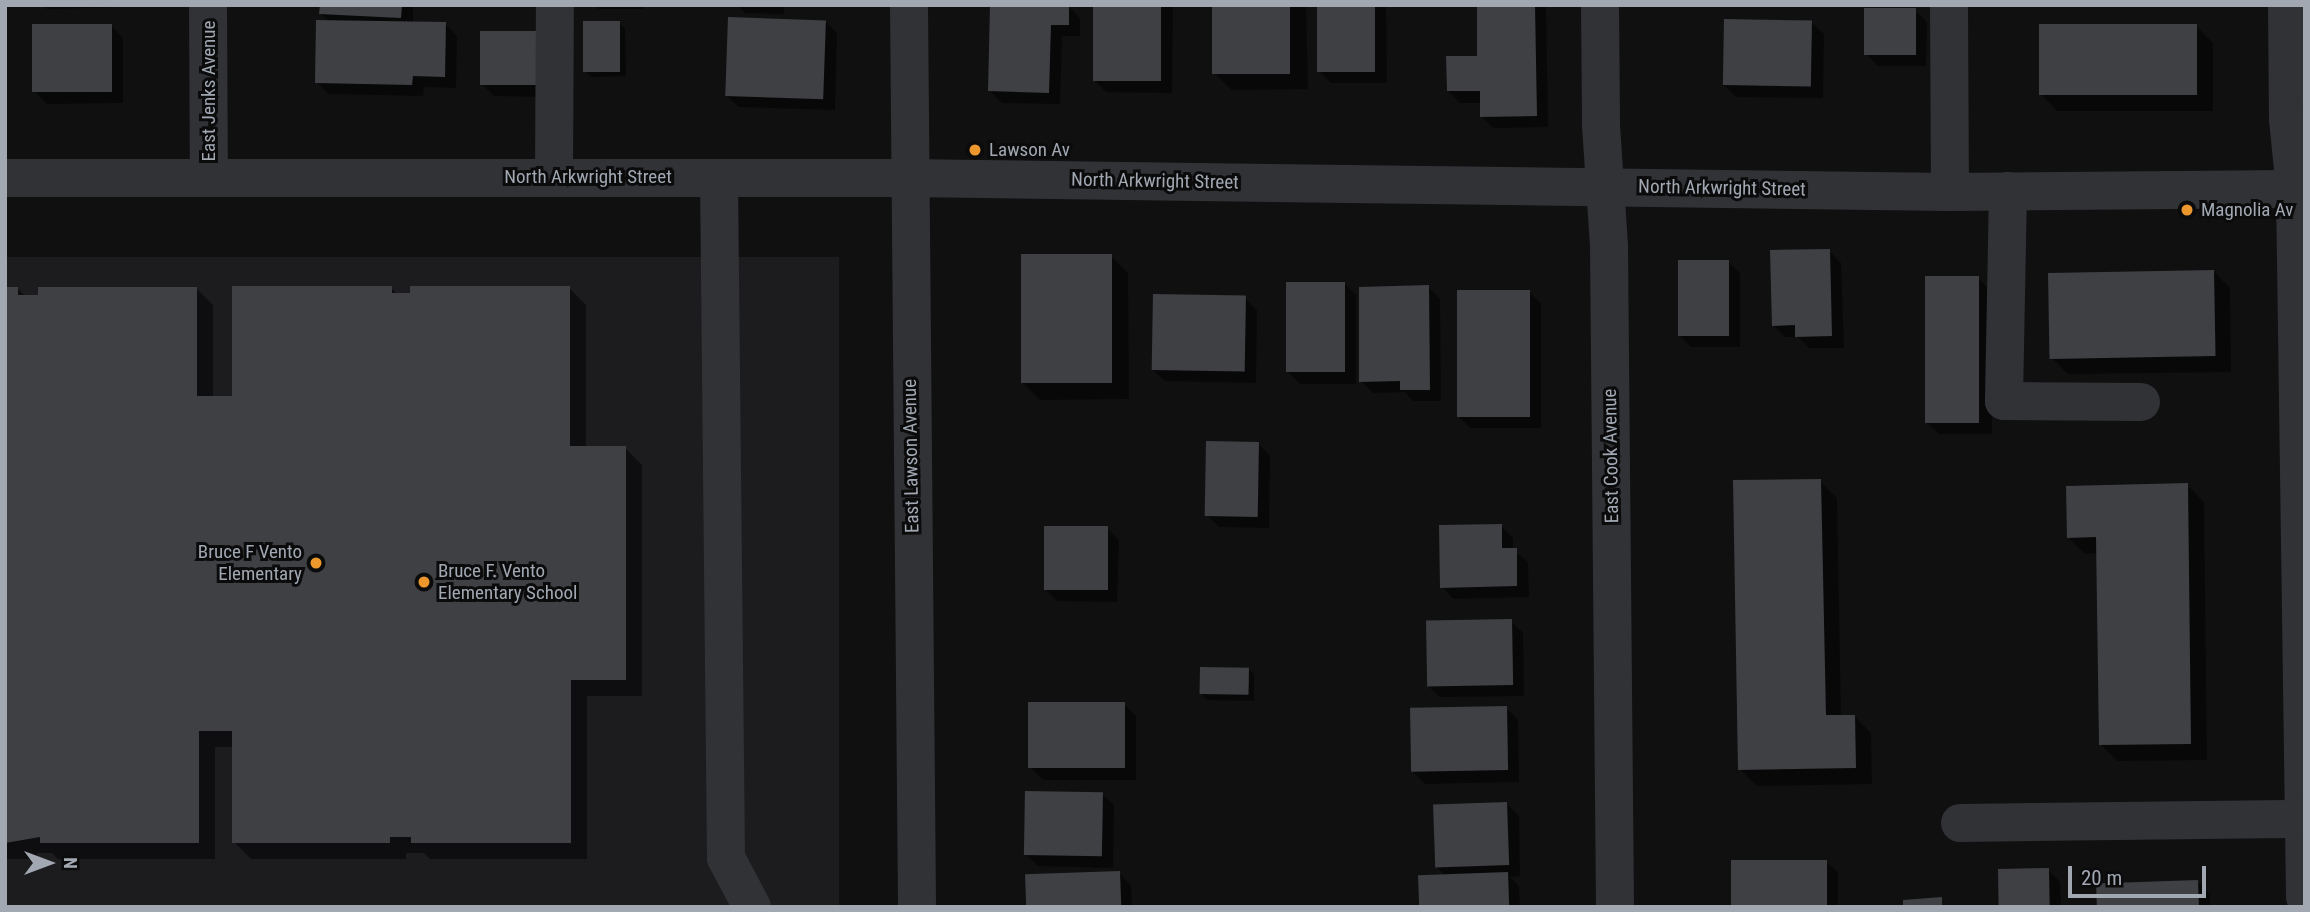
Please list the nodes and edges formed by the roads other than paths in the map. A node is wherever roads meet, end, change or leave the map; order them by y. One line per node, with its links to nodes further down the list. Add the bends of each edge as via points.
1 (208, 5): 9 (street, East Jenks Avenue)
2 (555, 5): 7 (street)
3 (909, 5): 11 (street, East Lawson Avenue)
4 (1600, 5): 12 (street, East Cook Avenue)
5 (1950, 5): 15 (street)
6 (2287, 5): 13 (street, via 2288,119)
7 (554, 177): 9 (street, North Arkwright Street); 10 (street, North Arkwright Street)
8 (5, 178): 9 (street, North Arkwright Street)
9 (209, 178)
10 (719, 178): 11 (street, North Arkwright Street); 20 (street, via 726,858)
11 (907, 178): 12 (street, North Arkwright Street); 21 (street, East Lawson Avenue)
12 (1604, 185): 15 (street, North Arkwright Street); 22 (street, East Cook Avenue, via 1609,246)
13 (2300, 189): 14 (street, North Arkwright Street); 17 (street)
14 (2008, 191): 15 (street, North Arkwright Street); 16 (street, via 2004,401)
15 (1950, 192)
16 (2141, 402)
17 (2304, 819): 18 (street); 19 (street)
18 (1959, 823)
19 (2305, 897)
20 (752, 907)
21 (917, 907)
22 (1615, 907)

